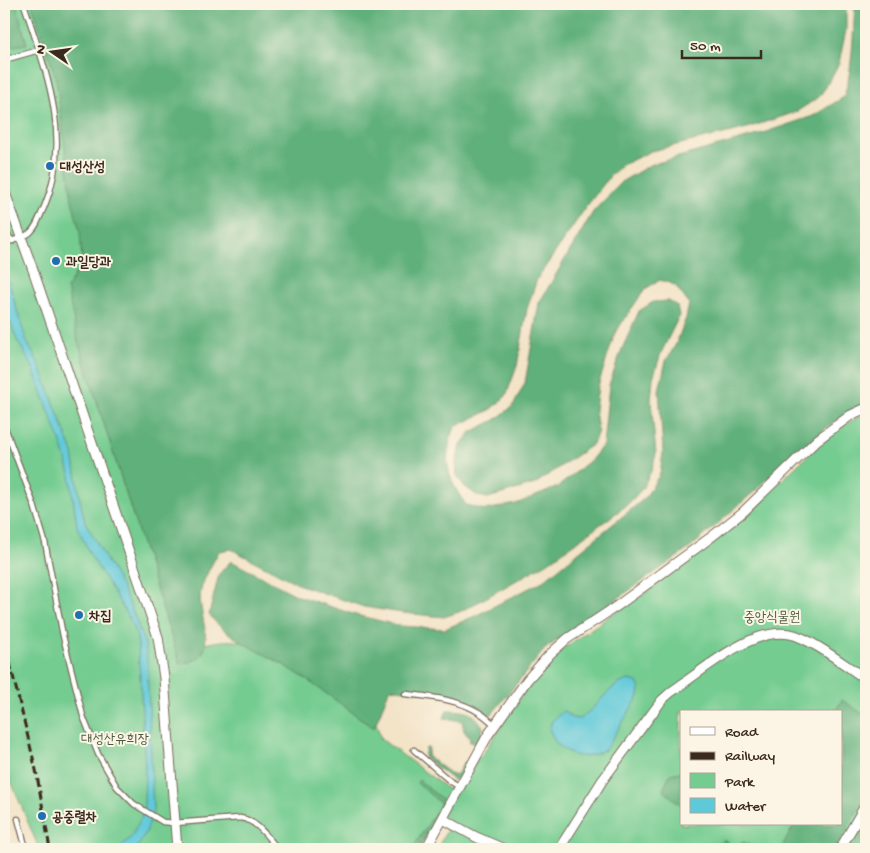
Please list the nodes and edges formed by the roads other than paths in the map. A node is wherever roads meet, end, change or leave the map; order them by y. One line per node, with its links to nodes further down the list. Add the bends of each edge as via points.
1 (24, 4): 2 (lane)
2 (39, 50): 3 (lane); 6 (lane, via 50,81 55,113 56,162 48,198 34,231)
3 (4, 60)
4 (4, 190): 6 (street)
5 (4, 232): 6 (lane)
6 (18, 240): 7 (lane); 18 (street, via 158,637)
7 (4, 243)
8 (866, 408): 12 (street, via 817,440 743,512 710,538 567,639 527,680)
9 (4, 425): 18 (lane, via 45,542 63,636 83,716 98,754 117,787 134,804 163,822)
10 (866, 679): 24 (street, via 791,634 764,635 731,650 662,700 602,781)
11 (404, 694): 12 (lane, via 462,704)
12 (495, 725): 14 (street)
13 (414, 750): 14 (lane)
14 (460, 787): 17 (street)
15 (866, 804): 25 (street)
16 (18, 819): 19 (lane)
17 (442, 819): 22 (street); 23 (street)
18 (174, 824): 20 (street); 21 (lane, via 246,819 258,826)
19 (26, 849)
20 (177, 849)
21 (278, 849)
22 (426, 849)
23 (504, 849)
24 (558, 849)
25 (840, 849)

